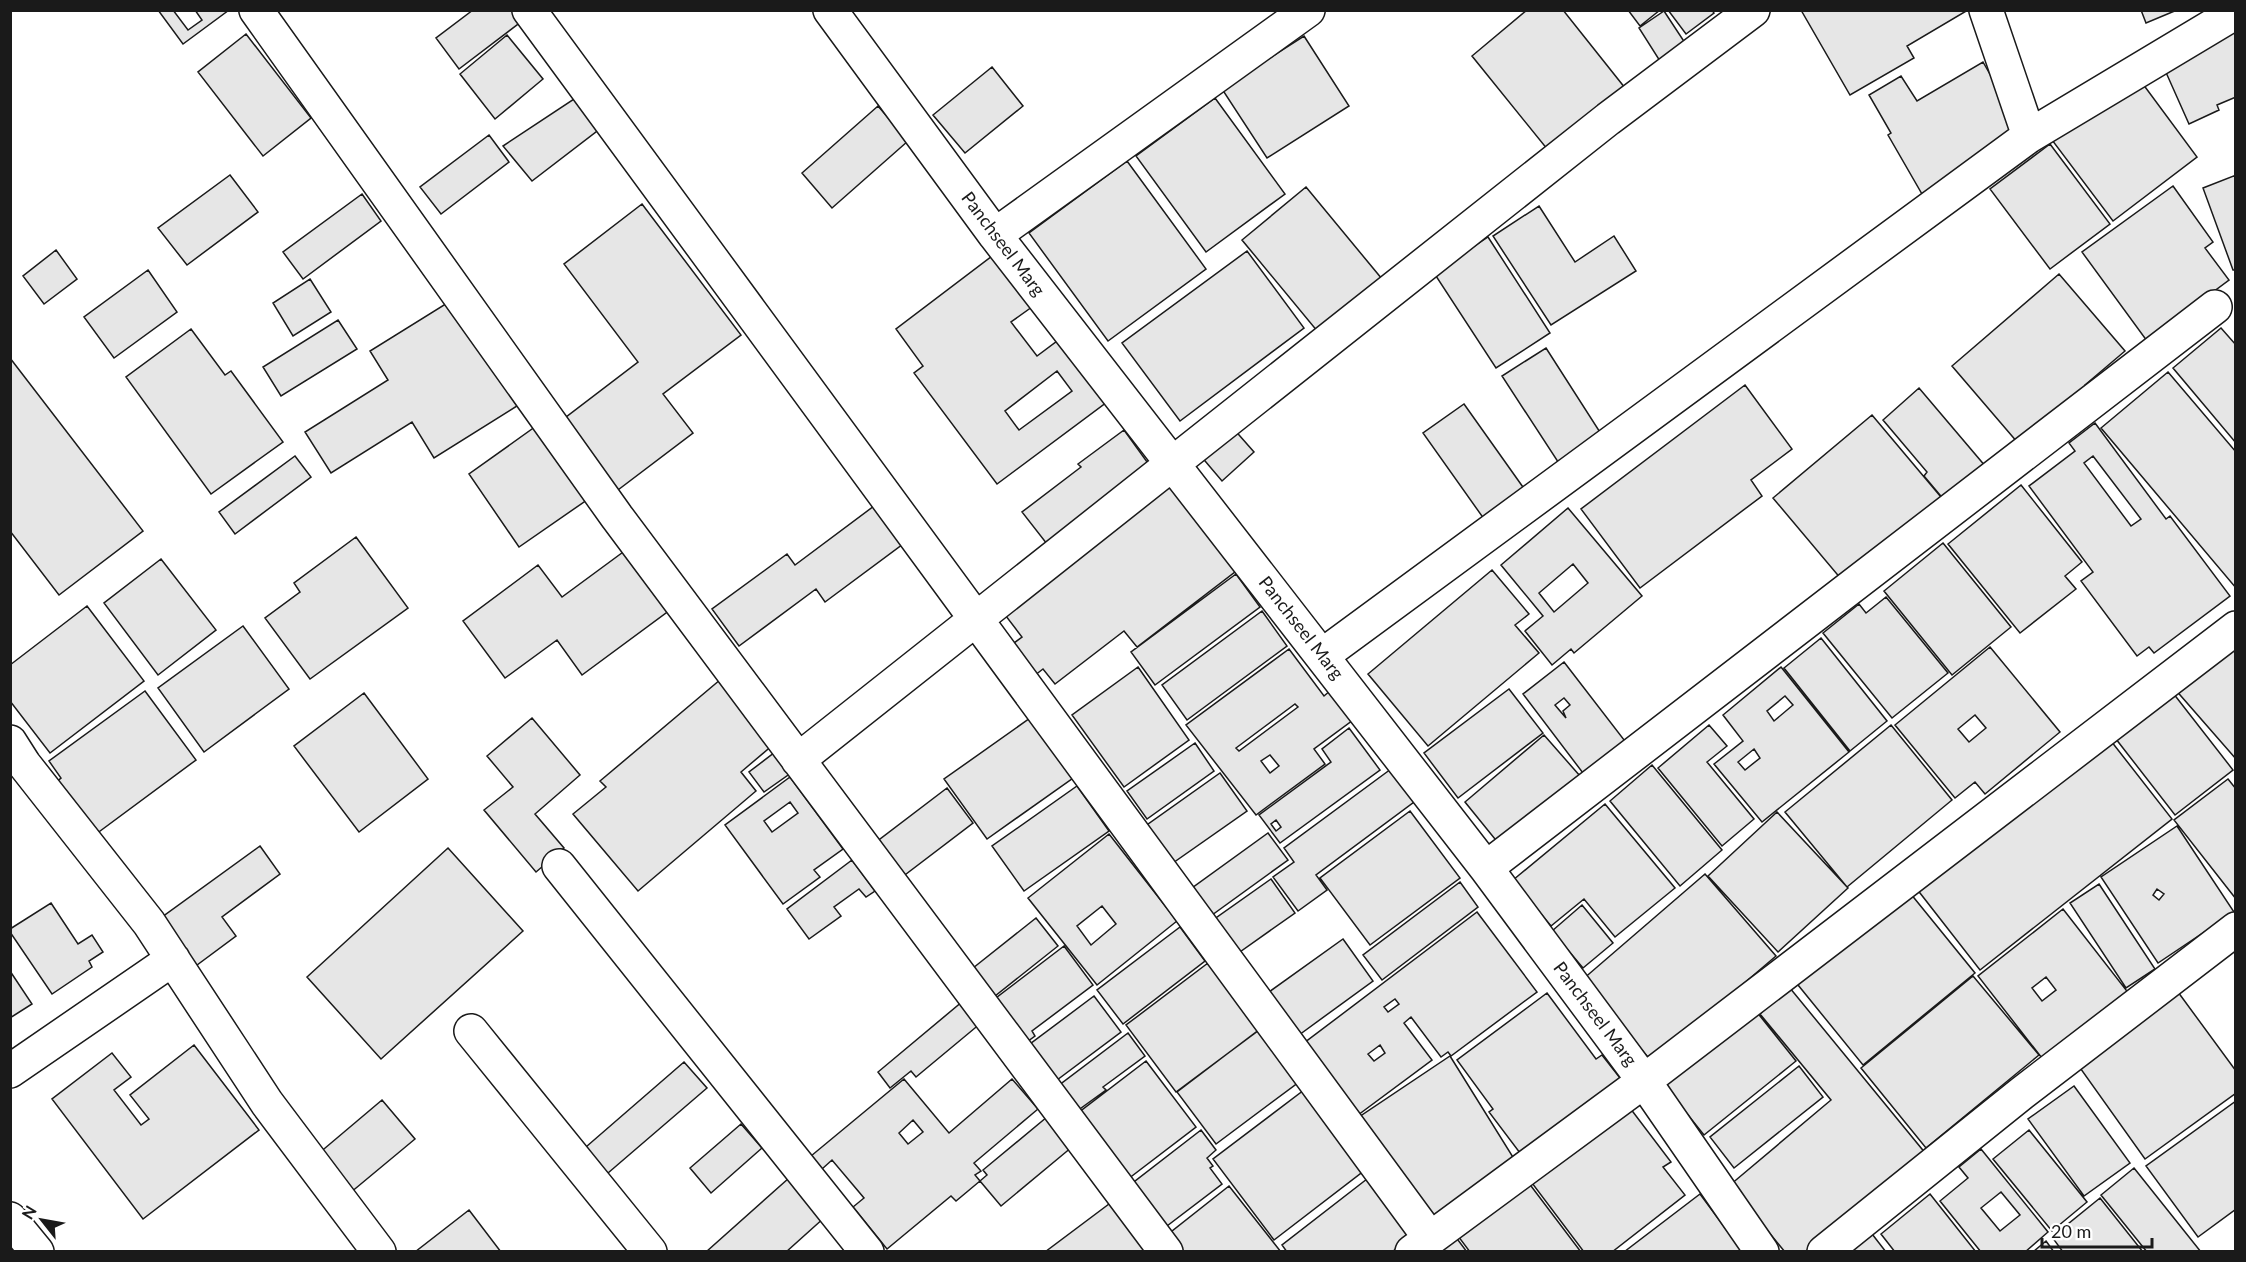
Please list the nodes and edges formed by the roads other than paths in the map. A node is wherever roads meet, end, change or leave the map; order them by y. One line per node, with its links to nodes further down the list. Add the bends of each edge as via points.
1 (256, 10): 16 (street, via 610,507)
2 (529, 10): 12 (street)
3 (830, 10): 9 (street, Panchseel Marg)
4 (1308, 10): 9 (street)
5 (1752, 10): 11 (street)
6 (1986, 10): 8 (street)
7 (2235, 12): 8 (street)
8 (2029, 136): 14 (street)
9 (995, 235): 11 (street, Panchseel Marg)
10 (2215, 307): 18 (street)
11 (1172, 462): 12 (street); 14 (street, Panchseel Marg)
12 (975, 620): 16 (street); 25 (street)
13 (2235, 628): 23 (street)
14 (1323, 656): 18 (street, Panchseel Marg)
15 (10, 742): 20 (street)
16 (798, 760): 30 (street)
17 (559, 866): 29 (street)
18 (1486, 868): 23 (street, Panchseel Marg)
19 (2235, 929): 32 (street)
20 (173, 959): 22 (street); 27 (street, via 267,1103)
21 (471, 1031): 28 (street)
22 (10, 1071)
23 (1644, 1081): 25 (street); 31 (street, Panchseel Marg)
24 (10, 1219): 26 (street)
25 (1421, 1245)
26 (37, 1251)
27 (379, 1251)
28 (650, 1251)
29 (867, 1251)
30 (1166, 1251)
31 (1762, 1251)
32 (1824, 1251)

